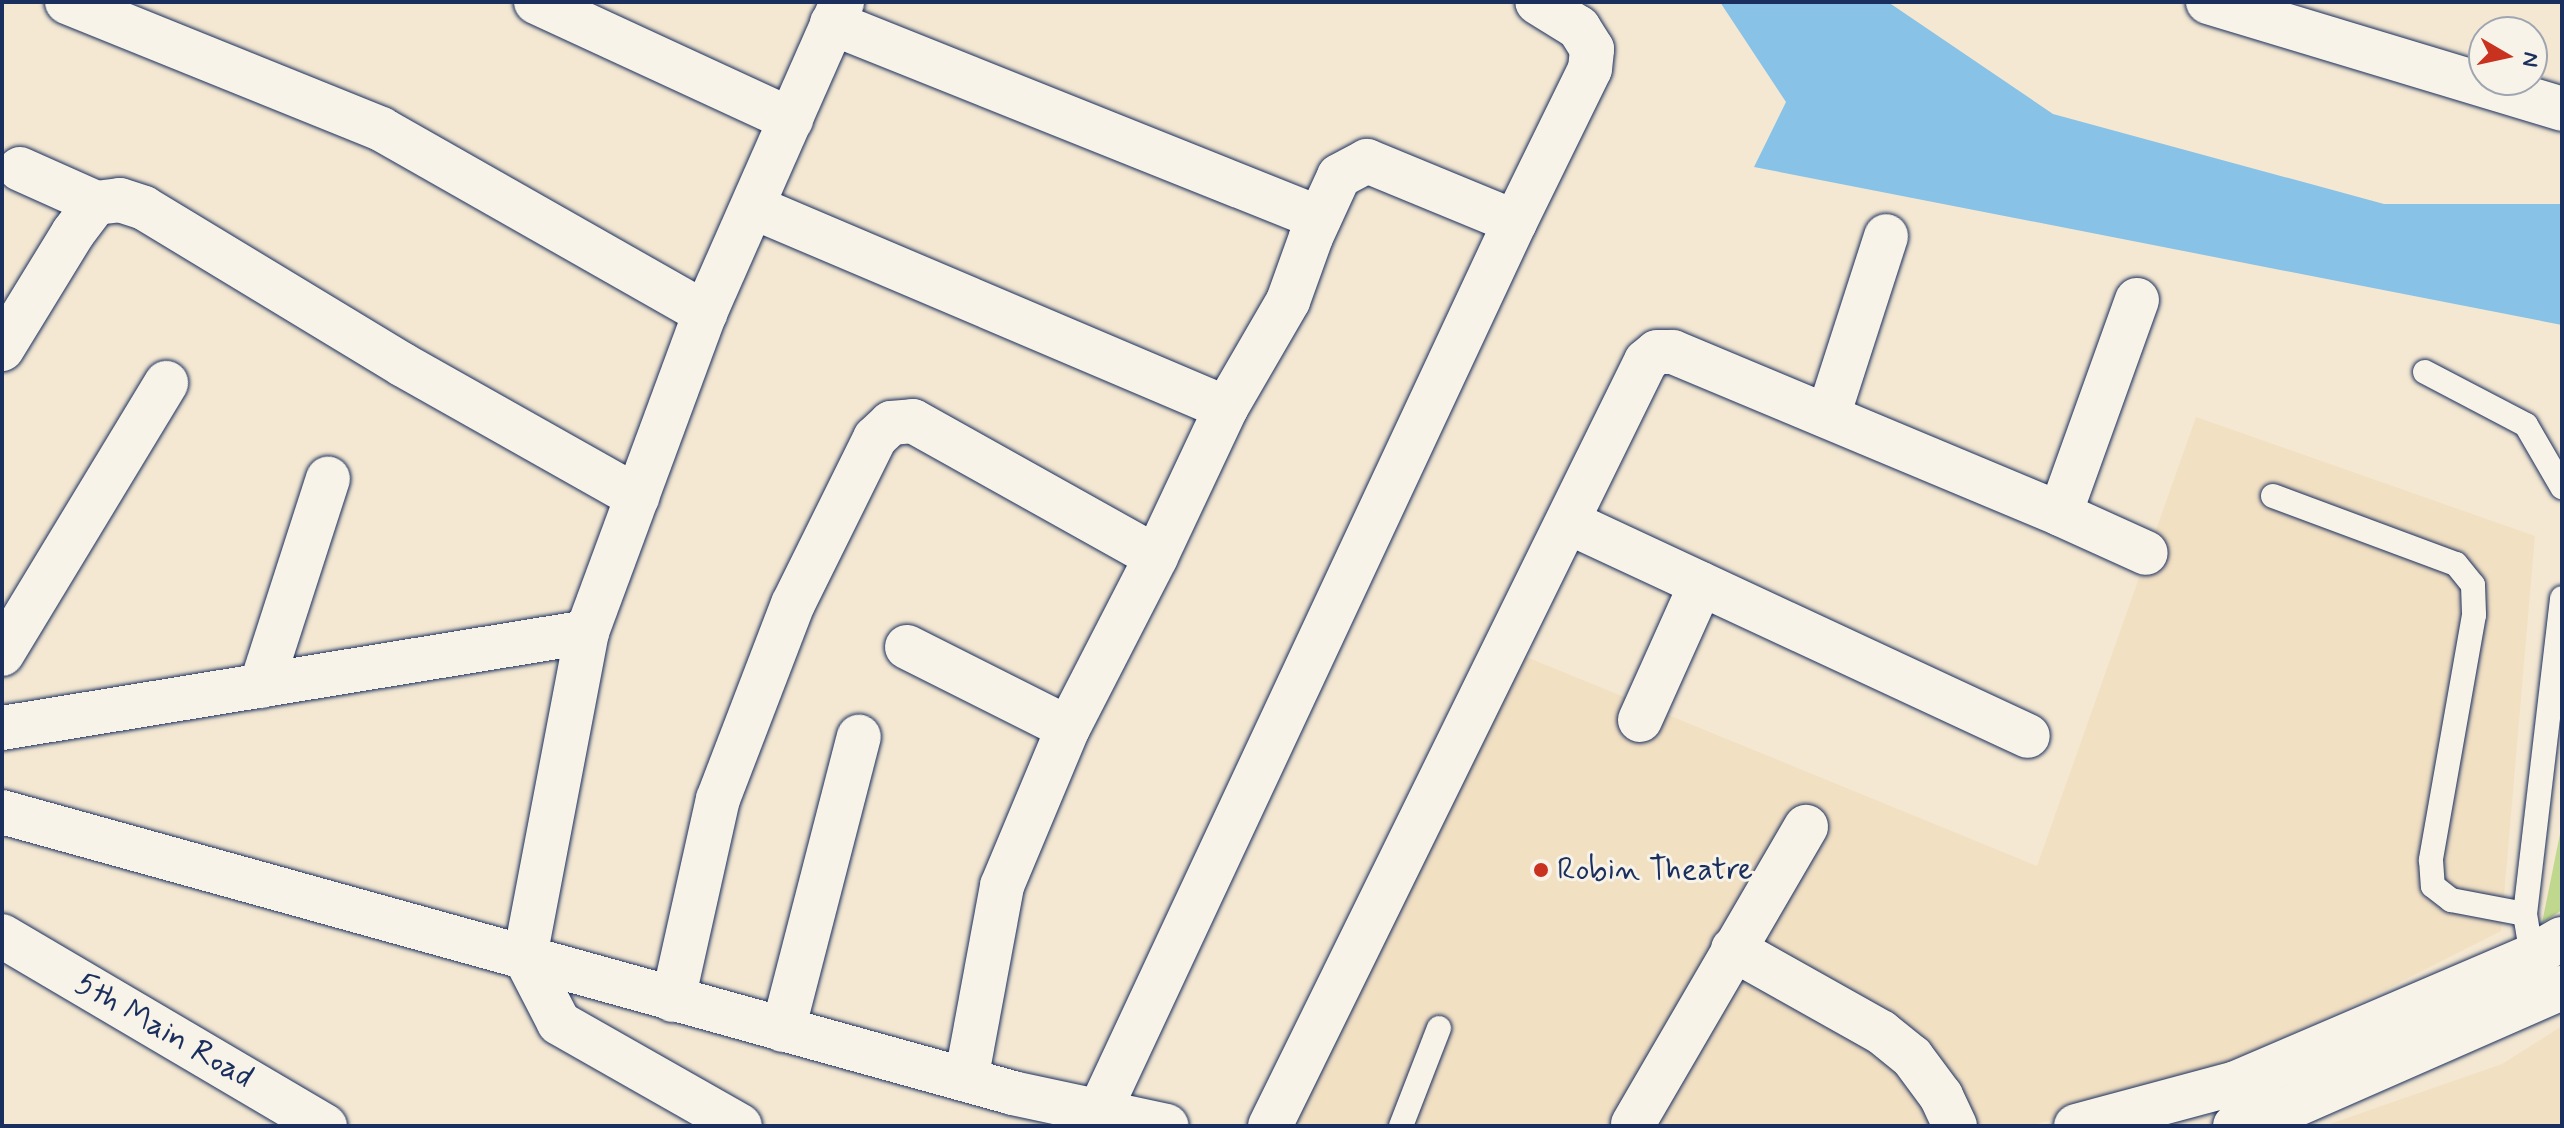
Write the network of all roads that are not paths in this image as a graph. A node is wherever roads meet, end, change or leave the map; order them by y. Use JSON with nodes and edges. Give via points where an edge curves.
{"nodes":[{"id":1,"x":67,"y":2,"type":"edge"},
{"id":2,"x":536,"y":2,"type":"edge"},
{"id":3,"x":1537,"y":2,"type":"edge"},
{"id":4,"x":2208,"y":2,"type":"edge"},
{"id":5,"x":837,"y":12,"type":"edge"},
{"id":6,"x":2562,"y":109,"type":"edge"},
{"id":7,"x":791,"y":120,"type":"junction"},
{"id":8,"x":20,"y":169,"type":"dead end"},
{"id":9,"x":96,"y":203,"type":"junction"},
{"id":10,"x":753,"y":207,"type":"junction"},
{"id":11,"x":1319,"y":218,"type":"junction"},
{"id":12,"x":1515,"y":222,"type":"junction"},
{"id":13,"x":1886,"y":236,"type":"dead end"},
{"id":14,"x":2137,"y":300,"type":"dead end"},
{"id":15,"x":705,"y":313,"type":"junction"},
{"id":16,"x":2,"y":349,"type":"edge"},
{"id":17,"x":2425,"y":372,"type":"dead end"},
{"id":18,"x":166,"y":383,"type":"dead end"},
{"id":19,"x":1226,"y":408,"type":"junction"},
{"id":20,"x":1828,"y":416,"type":"junction"},
{"id":21,"x":328,"y":479,"type":"dead end"},
{"id":22,"x":2562,"y":487,"type":"edge"},
{"id":23,"x":2273,"y":496,"type":"dead end"},
{"id":24,"x":637,"y":497,"type":"junction"},
{"id":25,"x":2060,"y":514,"type":"junction"},
{"id":26,"x":1568,"y":522,"type":"junction"},
{"id":27,"x":2146,"y":553,"type":"dead end"},
{"id":28,"x":1156,"y":557,"type":"junction"},
{"id":29,"x":1701,"y":584,"type":"junction"},
{"id":30,"x":2562,"y":598,"type":"edge"},
{"id":31,"x":587,"y":632,"type":"junction"},
{"id":32,"x":907,"y":647,"type":"dead end"},
{"id":33,"x":2,"y":654,"type":"edge"},
{"id":34,"x":261,"y":686,"type":"junction"},
{"id":35,"x":1640,"y":720,"type":"dead end"},
{"id":36,"x":2,"y":728,"type":"edge"},
{"id":37,"x":1068,"y":728,"type":"junction"},
{"id":38,"x":2028,"y":736,"type":"dead end"},
{"id":39,"x":859,"y":737,"type":"dead end"},
{"id":40,"x":2,"y":812,"type":"edge"},
{"id":41,"x":1806,"y":827,"type":"dead end"},
{"id":42,"x":2525,"y":914,"type":"junction"},
{"id":43,"x":2,"y":936,"type":"edge"},
{"id":44,"x":2547,"y":947,"type":"edge"},
{"id":45,"x":1733,"y":949,"type":"junction"},
{"id":46,"x":525,"y":957,"type":"junction"},
{"id":47,"x":2562,"y":988,"type":"edge"},
{"id":48,"x":673,"y":1000,"type":"junction"},
{"id":49,"x":1439,"y":1028,"type":"dead end"},
{"id":50,"x":783,"y":1030,"type":"junction"},
{"id":51,"x":966,"y":1080,"type":"junction"},
{"id":52,"x":1099,"y":1112,"type":"junction"},
{"id":53,"x":1633,"y":1124,"type":"edge"},
{"id":54,"x":325,"y":1126,"type":"edge"},
{"id":55,"x":740,"y":1126,"type":"edge"},
{"id":56,"x":1167,"y":1126,"type":"edge"},
{"id":57,"x":1270,"y":1126,"type":"edge"},
{"id":58,"x":1401,"y":1126,"type":"edge"},
{"id":59,"x":1955,"y":1126,"type":"edge"},
{"id":60,"x":2076,"y":1126,"type":"edge"},
{"id":61,"x":2235,"y":1126,"type":"edge"}],
"edges":[{"from":1,"to":15,"type":"street","via":[[381,129]]},
{"from":2,"to":7,"type":"street"},
{"from":3,"to":12,"type":"street","via":[[1579,28],[1592,49],[1590,69]]},
{"from":4,"to":6,"type":"street"},
{"from":5,"to":7,"type":"street"},
{"from":5,"to":11,"type":"street"},
{"from":7,"to":10,"type":"street"},
{"from":8,"to":9,"type":"street"},
{"from":9,"to":16,"type":"street"},
{"from":9,"to":24,"type":"street","via":[[120,200],[144,208],[403,365]]},
{"from":10,"to":15,"type":"street"},
{"from":10,"to":19,"type":"street"},
{"from":11,"to":12,"type":"street","via":[[1339,176],[1367,161]]},
{"from":11,"to":19,"type":"street","via":[[1288,301]]},
{"from":12,"to":52,"type":"street"},
{"from":13,"to":20,"type":"street"},
{"from":14,"to":25,"type":"street"},
{"from":15,"to":24,"type":"street"},
{"from":17,"to":22,"type":"lane","via":[[2526,425]]},
{"from":18,"to":33,"type":"street"},
{"from":19,"to":28,"type":"street"},
{"from":20,"to":25,"type":"street"},
{"from":20,"to":26,"type":"street","via":[[1673,352],[1657,352],[1646,361]]},
{"from":21,"to":34,"type":"street"},
{"from":23,"to":42,"type":"lane","via":[[2456,564],[2473,585],[2474,615],[2431,860],[2433,886],[2451,900]]},
{"from":24,"to":31,"type":"street"},
{"from":25,"to":27,"type":"street"},
{"from":26,"to":29,"type":"street"},
{"from":26,"to":57,"type":"street"},
{"from":28,"to":37,"type":"street"},
{"from":28,"to":48,"type":"street","via":[[913,421],[891,423],[875,438],[793,604],[718,799]]},
{"from":29,"to":35,"type":"street"},
{"from":29,"to":38,"type":"street"},
{"from":30,"to":42,"type":"lane"},
{"from":31,"to":34,"type":"street"},
{"from":31,"to":46,"type":"street"},
{"from":32,"to":37,"type":"street"},
{"from":34,"to":36,"type":"street"},
{"from":37,"to":51,"type":"street","via":[[1002,886]]},
{"from":39,"to":50,"type":"street"},
{"from":40,"to":46,"type":"street"},
{"from":41,"to":45,"type":"street"},
{"from":42,"to":44,"type":"lane"},
{"from":43,"to":54,"type":"street","name":"5th Main Road"},
{"from":44,"to":60,"type":"street","via":[[2236,1083]]},
{"from":45,"to":53,"type":"street"},
{"from":45,"to":59,"type":"street","via":[[1881,1032],[1912,1057]]},
{"from":46,"to":48,"type":"street"},
{"from":46,"to":55,"type":"street","via":[[559,1023]]},
{"from":47,"to":61,"type":"street","via":[[2288,1108]]},
{"from":48,"to":50,"type":"street"},
{"from":49,"to":58,"type":"lane"},
{"from":50,"to":51,"type":"street"},
{"from":51,"to":52,"type":"street"},
{"from":52,"to":56,"type":"street"}]}
